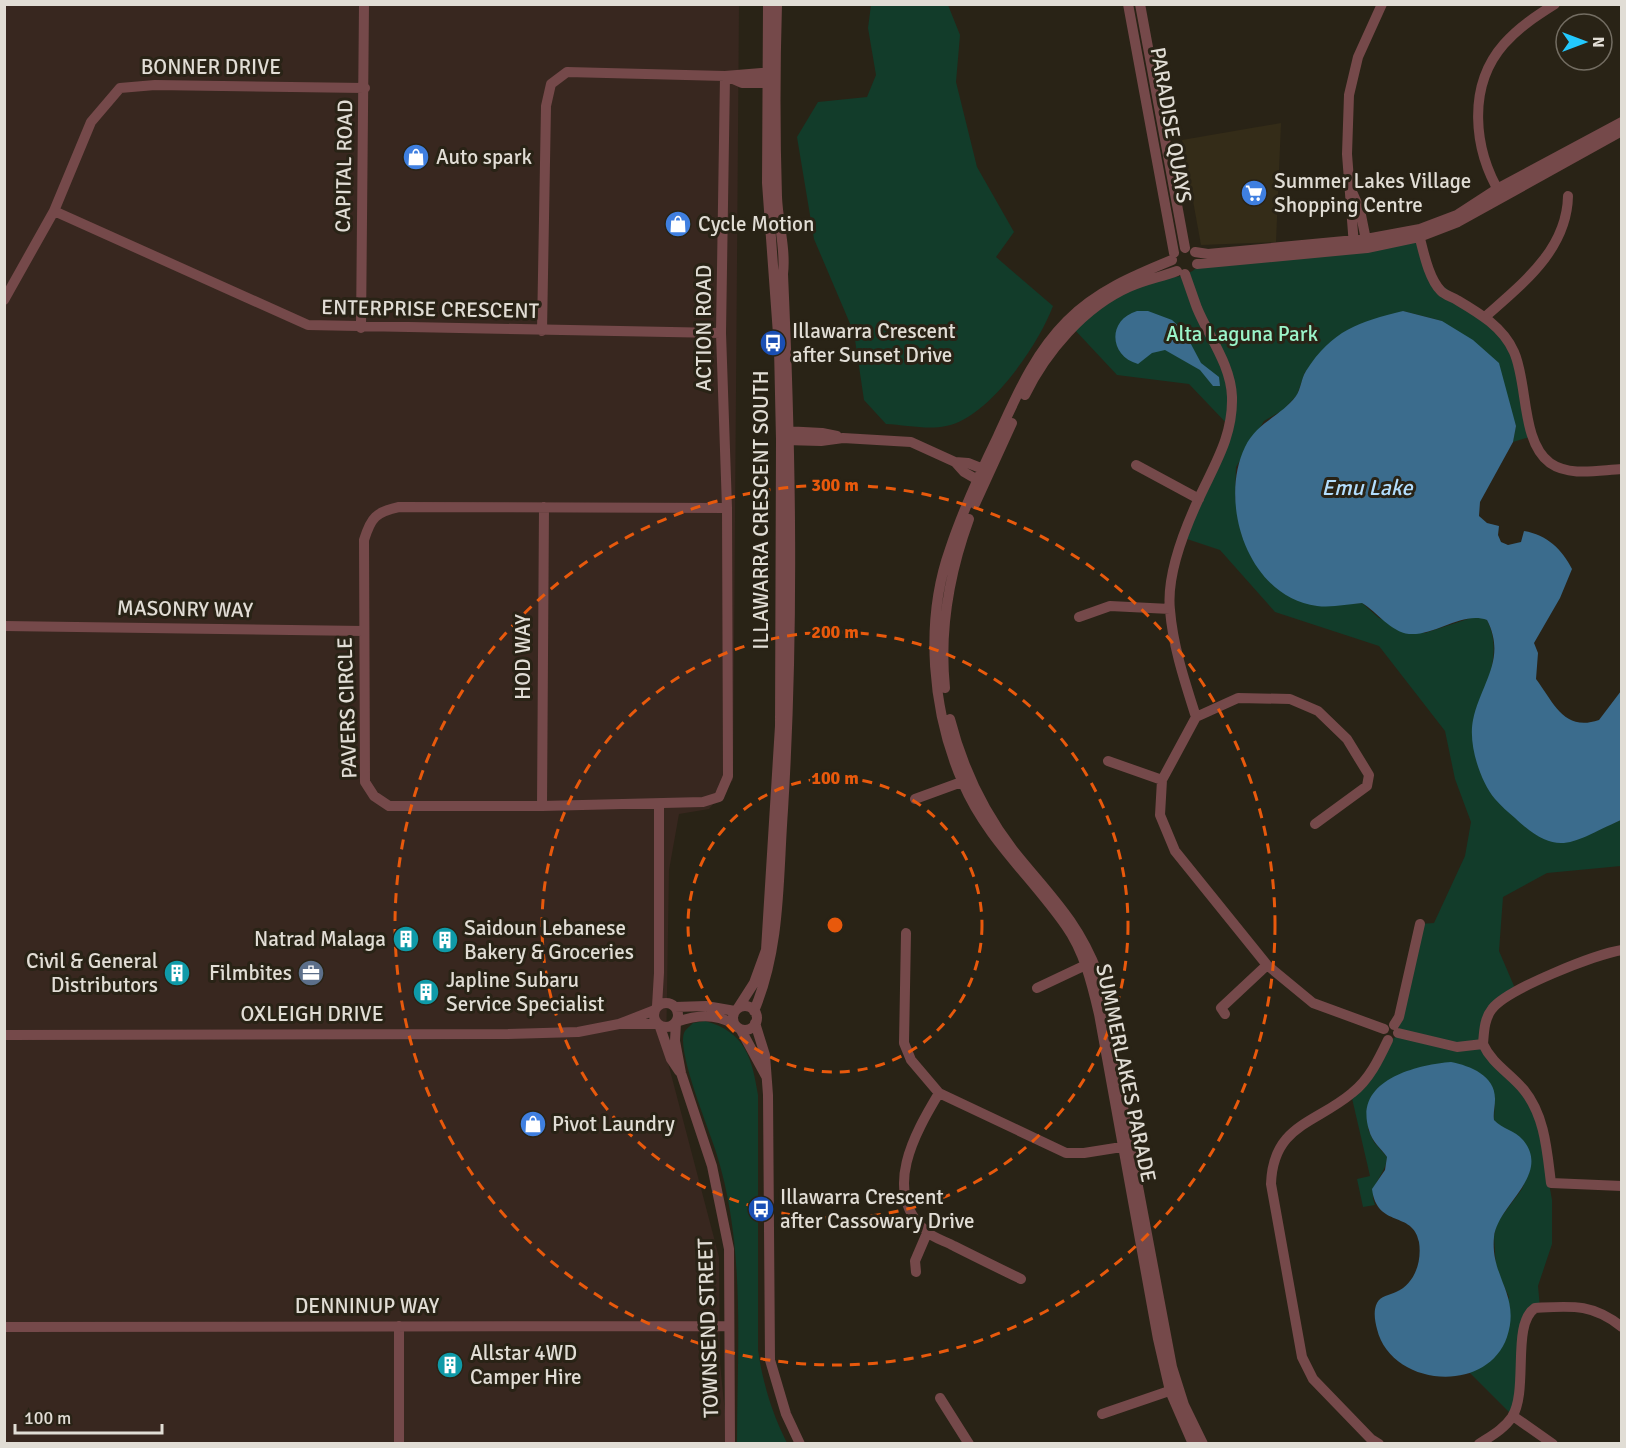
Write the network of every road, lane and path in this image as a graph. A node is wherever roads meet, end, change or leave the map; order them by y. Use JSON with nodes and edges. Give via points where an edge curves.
{"nodes":[{"id":1,"x":364,"y":4,"type":"edge"},
{"id":2,"x":768,"y":4,"type":"edge"},
{"id":3,"x":777,"y":4,"type":"edge"},
{"id":4,"x":1128,"y":4,"type":"edge"},
{"id":5,"x":1140,"y":4,"type":"edge"},
{"id":6,"x":1382,"y":4,"type":"edge"},
{"id":7,"x":1554,"y":4,"type":"edge"},
{"id":8,"x":725,"y":76,"type":"junction"},
{"id":9,"x":771,"y":77,"type":"junction"},
{"id":10,"x":365,"y":88,"type":"junction"},
{"id":11,"x":1622,"y":122,"type":"edge"},
{"id":12,"x":1622,"y":131,"type":"edge"},
{"id":13,"x":1170,"y":154,"type":"junction"},
{"id":14,"x":1157,"y":156,"type":"junction"},
{"id":15,"x":1352,"y":191,"type":"junction"},
{"id":16,"x":1500,"y":193,"type":"junction"},
{"id":17,"x":1568,"y":196,"type":"dead end"},
{"id":18,"x":54,"y":211,"type":"junction"},
{"id":19,"x":1418,"y":233,"type":"junction"},
{"id":20,"x":1366,"y":244,"type":"junction"},
{"id":21,"x":1354,"y":245,"type":"junction"},
{"id":22,"x":1181,"y":253,"type":"junction"},
{"id":23,"x":1243,"y":255,"type":"junction"},
{"id":24,"x":1188,"y":270,"type":"junction"},
{"id":25,"x":4,"y":300,"type":"edge"},
{"id":26,"x":1485,"y":317,"type":"junction"},
{"id":27,"x":361,"y":328,"type":"junction"},
{"id":28,"x":542,"y":331,"type":"junction"},
{"id":29,"x":721,"y":333,"type":"junction"},
{"id":30,"x":786,"y":435,"type":"junction"},
{"id":31,"x":955,"y":462,"type":"junction"},
{"id":32,"x":1136,"y":465,"type":"dead end"},
{"id":33,"x":1622,"y":469,"type":"edge"},
{"id":34,"x":986,"y":470,"type":"junction"},
{"id":35,"x":981,"y":482,"type":"junction"},
{"id":36,"x":1199,"y":499,"type":"junction"},
{"id":37,"x":544,"y":507,"type":"junction"},
{"id":38,"x":727,"y":508,"type":"junction"},
{"id":39,"x":1170,"y":609,"type":"junction"},
{"id":40,"x":1079,"y":617,"type":"dead end"},
{"id":41,"x":4,"y":626,"type":"edge"},
{"id":42,"x":364,"y":631,"type":"junction"},
{"id":43,"x":1196,"y":717,"type":"junction"},
{"id":44,"x":1108,"y":761,"type":"dead end"},
{"id":45,"x":1162,"y":780,"type":"junction"},
{"id":46,"x":966,"y":781,"type":"junction"},
{"id":47,"x":915,"y":799,"type":"dead end"},
{"id":48,"x":659,"y":804,"type":"junction"},
{"id":49,"x":542,"y":806,"type":"junction"},
{"id":50,"x":1315,"y":824,"type":"dead end"},
{"id":51,"x":1420,"y":924,"type":"dead end"},
{"id":52,"x":906,"y":933,"type":"dead end"},
{"id":53,"x":1622,"y":950,"type":"edge"},
{"id":54,"x":1089,"y":964,"type":"junction"},
{"id":55,"x":1267,"y":965,"type":"junction"},
{"id":56,"x":659,"y":974,"type":"junction"},
{"id":57,"x":1037,"y":988,"type":"dead end"},
{"id":58,"x":674,"y":1006,"type":"junction"},
{"id":59,"x":656,"y":1008,"type":"junction"},
{"id":60,"x":736,"y":1009,"type":"junction"},
{"id":61,"x":754,"y":1011,"type":"junction"},
{"id":62,"x":1225,"y":1014,"type":"dead end"},
{"id":63,"x":676,"y":1022,"type":"junction"},
{"id":64,"x":755,"y":1023,"type":"junction"},
{"id":65,"x":619,"y":1024,"type":"junction"},
{"id":66,"x":658,"y":1025,"type":"junction"},
{"id":67,"x":737,"y":1027,"type":"junction"},
{"id":68,"x":1392,"y":1029,"type":"junction"},
{"id":69,"x":4,"y":1035,"type":"edge"},
{"id":70,"x":1483,"y":1044,"type":"junction"},
{"id":71,"x":681,"y":1073,"type":"junction"},
{"id":72,"x":766,"y":1076,"type":"junction"},
{"id":73,"x":939,"y":1093,"type":"junction"},
{"id":74,"x":1127,"y":1146,"type":"junction"},
{"id":75,"x":1622,"y":1186,"type":"edge"},
{"id":76,"x":927,"y":1233,"type":"junction"},
{"id":77,"x":916,"y":1272,"type":"dead end"},
{"id":78,"x":1021,"y":1279,"type":"dead end"},
{"id":79,"x":399,"y":1326,"type":"junction"},
{"id":80,"x":729,"y":1326,"type":"junction"},
{"id":81,"x":4,"y":1327,"type":"edge"},
{"id":82,"x":1622,"y":1327,"type":"edge"},
{"id":83,"x":1174,"y":1390,"type":"junction"},
{"id":84,"x":940,"y":1398,"type":"dead end"},
{"id":85,"x":1102,"y":1414,"type":"dead end"},
{"id":86,"x":1513,"y":1416,"type":"junction"},
{"id":87,"x":399,"y":1443,"type":"edge"},
{"id":88,"x":730,"y":1443,"type":"edge"},
{"id":89,"x":800,"y":1443,"type":"edge"},
{"id":90,"x":969,"y":1443,"type":"edge"},
{"id":91,"x":1193,"y":1443,"type":"edge"},
{"id":92,"x":1203,"y":1443,"type":"edge"},
{"id":93,"x":1378,"y":1443,"type":"edge"},
{"id":94,"x":1479,"y":1443,"type":"edge"},
{"id":95,"x":1553,"y":1443,"type":"edge"}],
"edges":[{"from":1,"to":10,"type":"street","name":"CAPITAL ROAD"},
{"from":2,"to":9,"type":"street","name":"ILLAWARRA CRESCENT SOUTH"},
{"from":3,"to":9,"type":"street","name":"ILLAWARRA CRESCENT SOUTH"},
{"from":4,"to":14,"type":"street","name":"PARADISE QUAYS"},
{"from":5,"to":13,"type":"street","name":"PARADISE QUAYS"},
{"from":6,"to":15,"type":"street","via":[[1358,57],[1349,95],[1347,154]]},
{"from":7,"to":16,"type":"street","via":[[1526,22],[1503,45],[1487,71],[1480,93],[1479,139]]},
{"from":8,"to":9,"type":"street"},
{"from":8,"to":28,"type":"street","via":[[567,72],[551,84],[546,106]]},
{"from":8,"to":29,"type":"street","name":"ACTION ROAD"},
{"from":9,"to":30,"type":"street","name":"ILLAWARRA CRESCENT SOUTH","via":[[778,218],[784,255]]},
{"from":10,"to":18,"type":"street","name":"BONNER DRIVE","via":[[120,88],[91,122]]},
{"from":10,"to":27,"type":"street","name":"CAPITAL ROAD"},
{"from":11,"to":16,"type":"street","name":"SUMMERLAKES PARADE"},
{"from":12,"to":16,"type":"street","name":"SUMMERLAKES PARADE"},
{"from":13,"to":14,"type":"street"},
{"from":13,"to":22,"type":"street","name":"PARADISE QUAYS"},
{"from":14,"to":22,"type":"street","name":"PARADISE QUAYS"},
{"from":15,"to":20,"type":"street"},
{"from":15,"to":21,"type":"street"},
{"from":16,"to":19,"type":"street","name":"SUMMERLAKES PARADE","via":[[1458,222]]},
{"from":17,"to":26,"type":"street","via":[[1567,217],[1558,238],[1532,275]]},
{"from":18,"to":25,"type":"street","name":"BONNER DRIVE"},
{"from":18,"to":27,"type":"street","name":"ENTERPRISE CRESCENT","via":[[308,325]]},
{"from":19,"to":20,"type":"street","name":"SUMMERLAKES PARADE"},
{"from":19,"to":26,"type":"street","via":[[1442,291]]},
{"from":20,"to":21,"type":"street","name":"SUMMERLAKES PARADE"},
{"from":21,"to":23,"type":"street","name":"SUMMERLAKES PARADE"},
{"from":22,"to":23,"type":"street","name":"SUMMERLAKES PARADE"},
{"from":22,"to":24,"type":"street"},
{"from":22,"to":24,"type":"street"},
{"from":22,"to":34,"type":"street","name":"SUMMERLAKES PARADE","via":[[1097,295],[1066,322],[1027,373]]},
{"from":23,"to":24,"type":"street","name":"SUMMERLAKES PARADE"},
{"from":24,"to":34,"type":"street","name":"SUMMERLAKES PARADE","via":[[1126,288],[1067,334],[1030,385]]},
{"from":24,"to":36,"type":"street","via":[[1194,297],[1224,361],[1232,394],[1231,428]]},
{"from":26,"to":33,"type":"street","via":[[1513,350],[1521,370],[1536,447],[1550,463],[1571,472]]},
{"from":27,"to":28,"type":"street","name":"ENTERPRISE CRESCENT"},
{"from":28,"to":29,"type":"street","name":"ENTERPRISE CRESCENT"},
{"from":29,"to":38,"type":"street","name":"ACTION ROAD"},
{"from":30,"to":31,"type":"street","via":[[821,441],[843,438],[910,442]]},
{"from":30,"to":60,"type":"street","name":"ILLAWARRA CRESCENT SOUTH","via":[[780,726],[767,937],[760,969]]},
{"from":30,"to":61,"type":"street","name":"ILLAWARRA CRESCENT SOUTH","via":[[788,725],[775,936],[767,978]]},
{"from":31,"to":34,"type":"street"},
{"from":31,"to":35,"type":"street"},
{"from":32,"to":36,"type":"street"},
{"from":34,"to":35,"type":"street","name":"SUMMERLAKES PARADE"},
{"from":35,"to":46,"type":"street","name":"SUMMERLAKES PARADE","via":[[951,579],[943,640],[948,711]]},
{"from":36,"to":39,"type":"street","via":[[1179,553]]},
{"from":37,"to":38,"type":"street","name":"PAVERS CIRCLE"},
{"from":37,"to":42,"type":"street","name":"PAVERS CIRCLE","via":[[399,507],[380,511],[364,540]]},
{"from":37,"to":49,"type":"street","name":"HOD WAY"},
{"from":38,"to":48,"type":"street","name":"PAVERS CIRCLE","via":[[728,776],[719,797],[703,802]]},
{"from":39,"to":40,"type":"street","via":[[1110,606]]},
{"from":39,"to":43,"type":"street","via":[[1181,671]]},
{"from":41,"to":42,"type":"street","name":"MASONRY WAY"},
{"from":42,"to":49,"type":"street","name":"PAVERS CIRCLE","via":[[365,782],[374,796],[388,806]]},
{"from":43,"to":45,"type":"street"},
{"from":43,"to":50,"type":"street","via":[[1238,698],[1290,699],[1318,711],[1347,739],[1369,776],[1367,786]]},
{"from":44,"to":45,"type":"street"},
{"from":45,"to":55,"type":"street","via":[[1160,815],[1175,851]]},
{"from":46,"to":47,"type":"street"},
{"from":46,"to":54,"type":"street","name":"SUMMERLAKES PARADE","via":[[1012,848],[1072,921]]},
{"from":48,"to":49,"type":"street","name":"PAVERS CIRCLE"},
{"from":48,"to":56,"type":"street"},
{"from":51,"to":68,"type":"street","via":[[1399,1017]]},
{"from":52,"to":73,"type":"street","via":[[904,1043],[911,1060]]},
{"from":53,"to":70,"type":"street","via":[[1577,962],[1500,1001],[1486,1019]]},
{"from":54,"to":57,"type":"street"},
{"from":54,"to":74,"type":"street","name":"SUMMERLAKES PARADE","via":[[1102,988]]},
{"from":55,"to":62,"type":"street","via":[[1221,1008]]},
{"from":55,"to":68,"type":"street","via":[[1313,1003]]},
{"from":56,"to":58,"type":"street"},
{"from":56,"to":59,"type":"street"},
{"from":58,"to":59,"type":"street","via":[[665,1003]]},
{"from":58,"to":60,"type":"street"},
{"from":58,"to":63,"type":"street"},
{"from":59,"to":65,"type":"street","name":"OXLEIGH DRIVE"},
{"from":59,"to":66,"type":"street","via":[[653,1017]]},
{"from":60,"to":61,"type":"street","via":[[745,1006]]},
{"from":60,"to":67,"type":"street"},
{"from":61,"to":64,"type":"street"},
{"from":63,"to":66,"type":"street","via":[[671,1027]]},
{"from":63,"to":67,"type":"street","via":[[719,1017]]},
{"from":63,"to":71,"type":"street","name":"TOWNSEND STREET"},
{"from":64,"to":67,"type":"street","via":[[751,1029]]},
{"from":64,"to":72,"type":"street","via":[[765,1055]]},
{"from":65,"to":66,"type":"street","name":"OXLEIGH DRIVE"},
{"from":65,"to":69,"type":"street","name":"OXLEIGH DRIVE","via":[[579,1032],[519,1034]]},
{"from":66,"to":71,"type":"street","name":"TOWNSEND STREET"},
{"from":67,"to":72,"type":"street"},
{"from":68,"to":70,"type":"street","via":[[1457,1047]]},
{"from":68,"to":93,"type":"street","via":[[1384,1037],[1388,1040],[1366,1079],[1351,1094],[1297,1127],[1281,1146],[1272,1164],[1271,1184],[1302,1357],[1313,1379]]},
{"from":70,"to":75,"type":"street","via":[[1494,1063],[1525,1091],[1536,1109],[1551,1184]]},
{"from":71,"to":80,"type":"street","name":"TOWNSEND STREET","via":[[712,1166],[729,1249]]},
{"from":72,"to":89,"type":"street","via":[[770,1360],[786,1414]]},
{"from":73,"to":74,"type":"street","via":[[1066,1154]]},
{"from":73,"to":76,"type":"street","via":[[918,1129],[906,1161],[905,1192],[910,1216]]},
{"from":74,"to":83,"type":"street","name":"SUMMERLAKES PARADE"},
{"from":76,"to":77,"type":"street","via":[[915,1261]]},
{"from":76,"to":78,"type":"street"},
{"from":79,"to":80,"type":"street","name":"DENNINUP WAY"},
{"from":79,"to":81,"type":"street","name":"DENNINUP WAY"},
{"from":79,"to":87,"type":"street"},
{"from":80,"to":88,"type":"street","name":"TOWNSEND STREET"},
{"from":82,"to":86,"type":"street","via":[[1607,1315],[1582,1307],[1531,1311],[1523,1333],[1521,1389]]},
{"from":83,"to":85,"type":"street"},
{"from":83,"to":91,"type":"street","name":"SUMMERLAKES PARADE"},
{"from":83,"to":92,"type":"street","name":"SUMMERLAKES PARADE"},
{"from":84,"to":90,"type":"street"},
{"from":86,"to":94,"type":"street"},
{"from":86,"to":95,"type":"street"}]}
